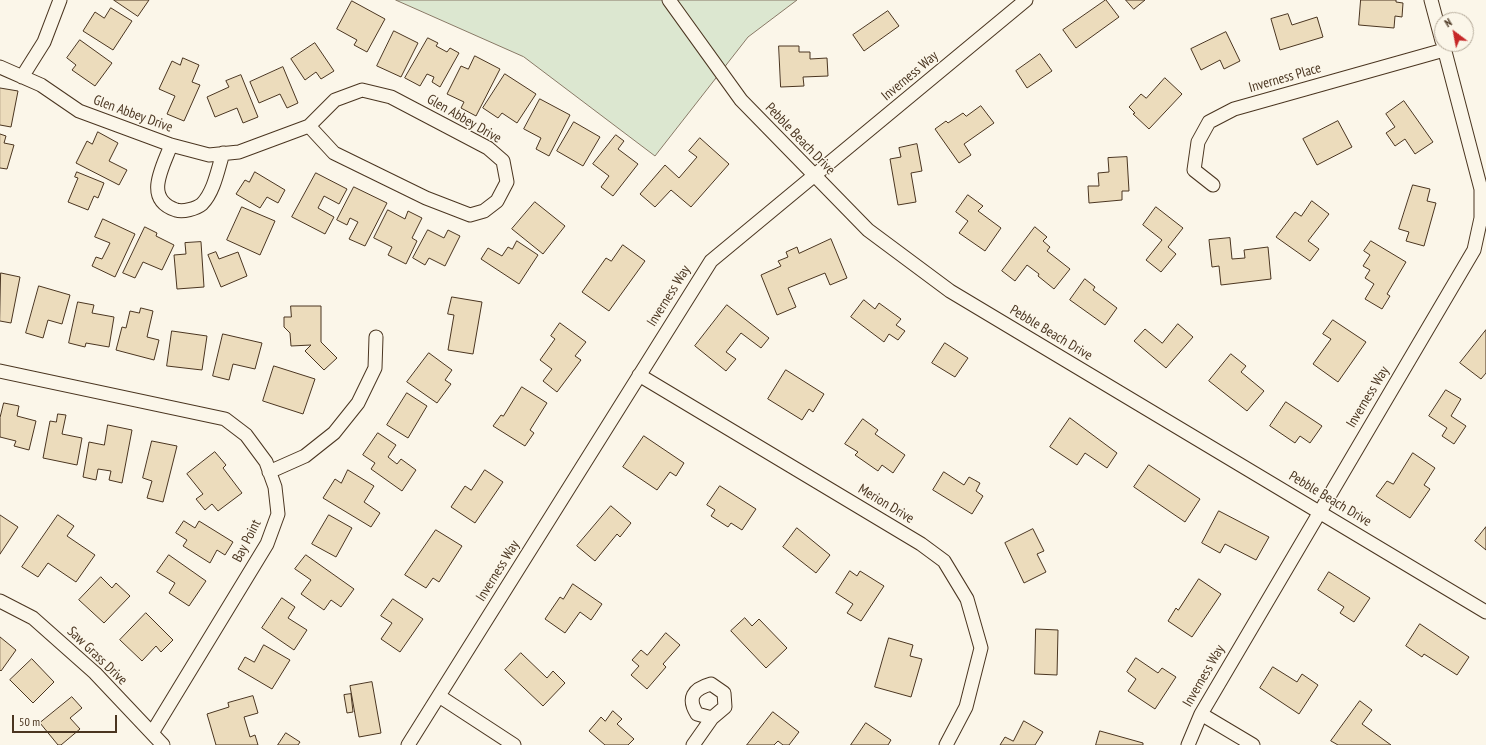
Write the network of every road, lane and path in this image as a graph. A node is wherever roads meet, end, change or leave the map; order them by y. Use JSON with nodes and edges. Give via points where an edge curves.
{"nodes":[{"id":1,"x":60,"y":0,"type":"edge"},
{"id":2,"x":669,"y":0,"type":"edge"},
{"id":3,"x":1026,"y":0,"type":"edge"},
{"id":4,"x":1431,"y":0,"type":"edge"},
{"id":5,"x":1434,"y":12,"type":"edge"},
{"id":6,"x":1434,"y":48,"type":"edge"},
{"id":7,"x":1445,"y":52,"type":"edge"},
{"id":8,"x":0,"y":67,"type":"edge"},
{"id":9,"x":22,"y":77,"type":"junction"},
{"id":10,"x":309,"y":126,"type":"junction"},
{"id":11,"x":172,"y":145,"type":"junction"},
{"id":12,"x":223,"y":153,"type":"junction"},
{"id":13,"x":814,"y":177,"type":"junction"},
{"id":14,"x":1213,"y":185,"type":"dead end"},
{"id":15,"x":376,"y":338,"type":"dead end"},
{"id":16,"x":0,"y":371,"type":"edge"},
{"id":17,"x":639,"y":375,"type":"junction"},
{"id":18,"x":269,"y":472,"type":"junction"},
{"id":19,"x":1319,"y":512,"type":"junction"},
{"id":20,"x":0,"y":601,"type":"edge"},
{"id":21,"x":1486,"y":612,"type":"edge"},
{"id":22,"x":439,"y":696,"type":"junction"},
{"id":23,"x":1200,"y":714,"type":"junction"},
{"id":24,"x":712,"y":718,"type":"dead end"},
{"id":25,"x":152,"y":733,"type":"junction"},
{"id":26,"x":163,"y":745,"type":"edge"},
{"id":27,"x":408,"y":745,"type":"edge"},
{"id":28,"x":514,"y":745,"type":"edge"},
{"id":29,"x":693,"y":745,"type":"edge"},
{"id":30,"x":946,"y":745,"type":"edge"},
{"id":31,"x":1188,"y":745,"type":"edge"},
{"id":32,"x":1253,"y":745,"type":"edge"}],
"edges":[{"from":1,"to":9,"type":"street","via":[[44,42]]},
{"from":2,"to":13,"type":"street","name":"Pebble Beach Drive","via":[[741,100]]},
{"from":3,"to":13,"type":"street","name":"Inverness Way"},
{"from":4,"to":5,"type":"street","name":"Inverness Way"},
{"from":6,"to":14,"type":"street","name":"Inverness Place","via":[[1234,109],[1209,122],[1198,142],[1194,170]]},
{"from":7,"to":19,"type":"street","name":"Inverness Way","via":[[1481,189],[1481,218],[1474,250]]},
{"from":8,"to":9,"type":"street","name":"Glen Abbey Drive"},
{"from":9,"to":11,"type":"street","name":"Glen Abbey Drive","via":[[41,85],[79,111]]},
{"from":10,"to":10,"type":"street","name":"Glen Abbey Drive","via":[[334,153],[426,198],[470,215],[484,211],[497,201],[507,182],[503,161],[488,148],[391,97],[362,90],[335,100]]},
{"from":10,"to":12,"type":"street","name":"Glen Abbey Drive","via":[[239,152]]},
{"from":11,"to":12,"type":"street","name":"Glen Abbey Drive","via":[[209,155]]},
{"from":11,"to":12,"type":"street","via":[[158,180],[159,198],[177,210],[190,210],[202,204],[210,192]]},
{"from":13,"to":17,"type":"street","name":"Inverness Way","via":[[710,261]]},
{"from":13,"to":19,"type":"street","name":"Pebble Beach Drive","via":[[868,230],[950,291]]},
{"from":15,"to":18,"type":"street","via":[[375,368],[358,403],[334,433],[305,456]]},
{"from":16,"to":18,"type":"street","name":"Bay Point","via":[[225,419],[246,435],[266,462]]},
{"from":17,"to":22,"type":"street","name":"Inverness Way"},
{"from":17,"to":30,"type":"street","name":"Merion Drive","via":[[921,544],[944,561],[967,599],[981,648],[966,707]]},
{"from":18,"to":25,"type":"street","name":"Bay Point","via":[[275,487],[278,514],[267,544]]},
{"from":19,"to":21,"type":"street","name":"Pebble Beach Drive"},
{"from":19,"to":23,"type":"street","name":"Inverness Way"},
{"from":20,"to":25,"type":"street","name":"Saw Grass Drive","via":[[33,618],[95,673]]},
{"from":22,"to":27,"type":"street"},
{"from":22,"to":28,"type":"street"},
{"from":23,"to":31,"type":"street","name":"Inverness Way"},
{"from":23,"to":32,"type":"street"},
{"from":24,"to":29,"type":"street"},
{"from":25,"to":26,"type":"street","name":"Saw Grass Drive"}]}
